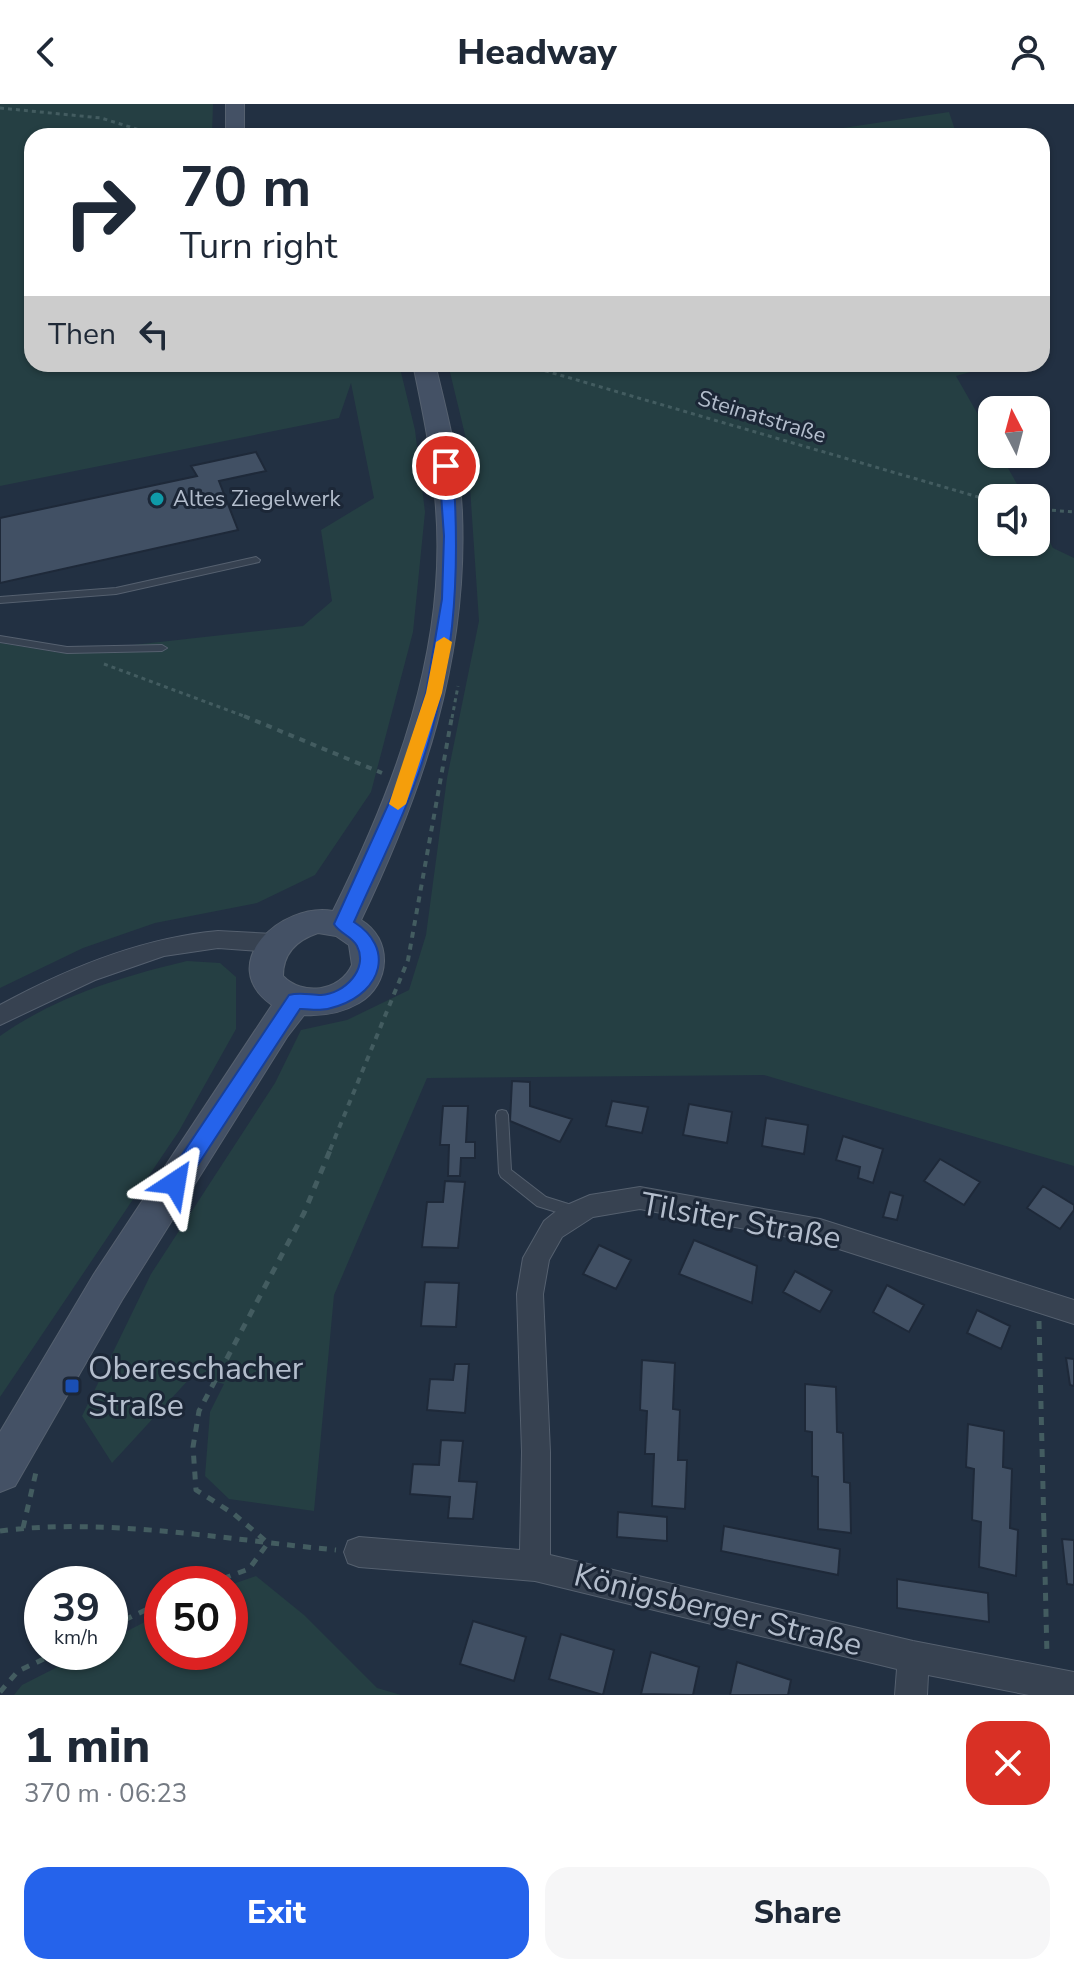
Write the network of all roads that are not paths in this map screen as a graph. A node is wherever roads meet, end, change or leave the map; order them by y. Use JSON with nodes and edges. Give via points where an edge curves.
{"nodes":[{"id":1,"x":235,"y":104,"type":"edge"},
{"id":2,"x":235,"y":128,"type":"edge"},
{"id":3,"x":426,"y":372,"type":"edge"},
{"id":4,"x":256,"y":560,"type":"dead end"},
{"id":5,"x":0,"y":600,"type":"edge"},
{"id":6,"x":0,"y":639,"type":"edge"},
{"id":7,"x":162,"y":648,"type":"dead end"},
{"id":8,"x":343,"y":924,"type":"junction"},
{"id":9,"x":274,"y":943,"type":"junction"},
{"id":10,"x":295,"y":1001,"type":"junction"},
{"id":11,"x":0,"y":1016,"type":"edge"},
{"id":12,"x":502,"y":1115,"type":"dead end"},
{"id":13,"x":577,"y":1212,"type":"junction"},
{"id":14,"x":1074,"y":1312,"type":"edge"},
{"id":15,"x":0,"y":1471,"type":"edge"},
{"id":16,"x":359,"y":1552,"type":"road end"},
{"id":17,"x":535,"y":1566,"type":"junction"},
{"id":18,"x":913,"y":1657,"type":"junction"},
{"id":19,"x":1061,"y":1685,"type":"edge"},
{"id":20,"x":911,"y":1695,"type":"edge"}],
"edges":[{"from":1,"to":2,"type":"main road"},
{"from":3,"to":8,"type":"main road","via":[[449,486],[449,599],[434,693],[407,783]]},
{"from":4,"to":5,"type":"lane","via":[[116,591]]},
{"from":6,"to":7,"type":"lane","via":[[67,650]]},
{"from":8,"to":9,"type":"main road","via":[[305,923]]},
{"from":8,"to":10,"type":"main road","via":[[368,946],[366,976],[336,999]]},
{"from":9,"to":10,"type":"main road","via":[[267,954],[267,976]]},
{"from":9,"to":11,"type":"street","via":[[217,937],[171,943],[111,962]]},
{"from":10,"to":15,"type":"main road","via":[[108,1287]]},
{"from":12,"to":13,"type":"lane","via":[[505,1173],[542,1202]]},
{"from":13,"to":14,"type":"street","name":"Tilsiter Straße","via":[[640,1198],[820,1231]]},
{"from":13,"to":17,"type":"street","name":"Tilsiter Straße","via":[[553,1229],[536,1258],[530,1294]]},
{"from":16,"to":17,"type":"street","name":"Königsberger Straße"},
{"from":17,"to":18,"type":"street","name":"Königsberger Straße"},
{"from":18,"to":19,"type":"street","name":"Königsberger Straße"},
{"from":18,"to":20,"type":"street"}]}
